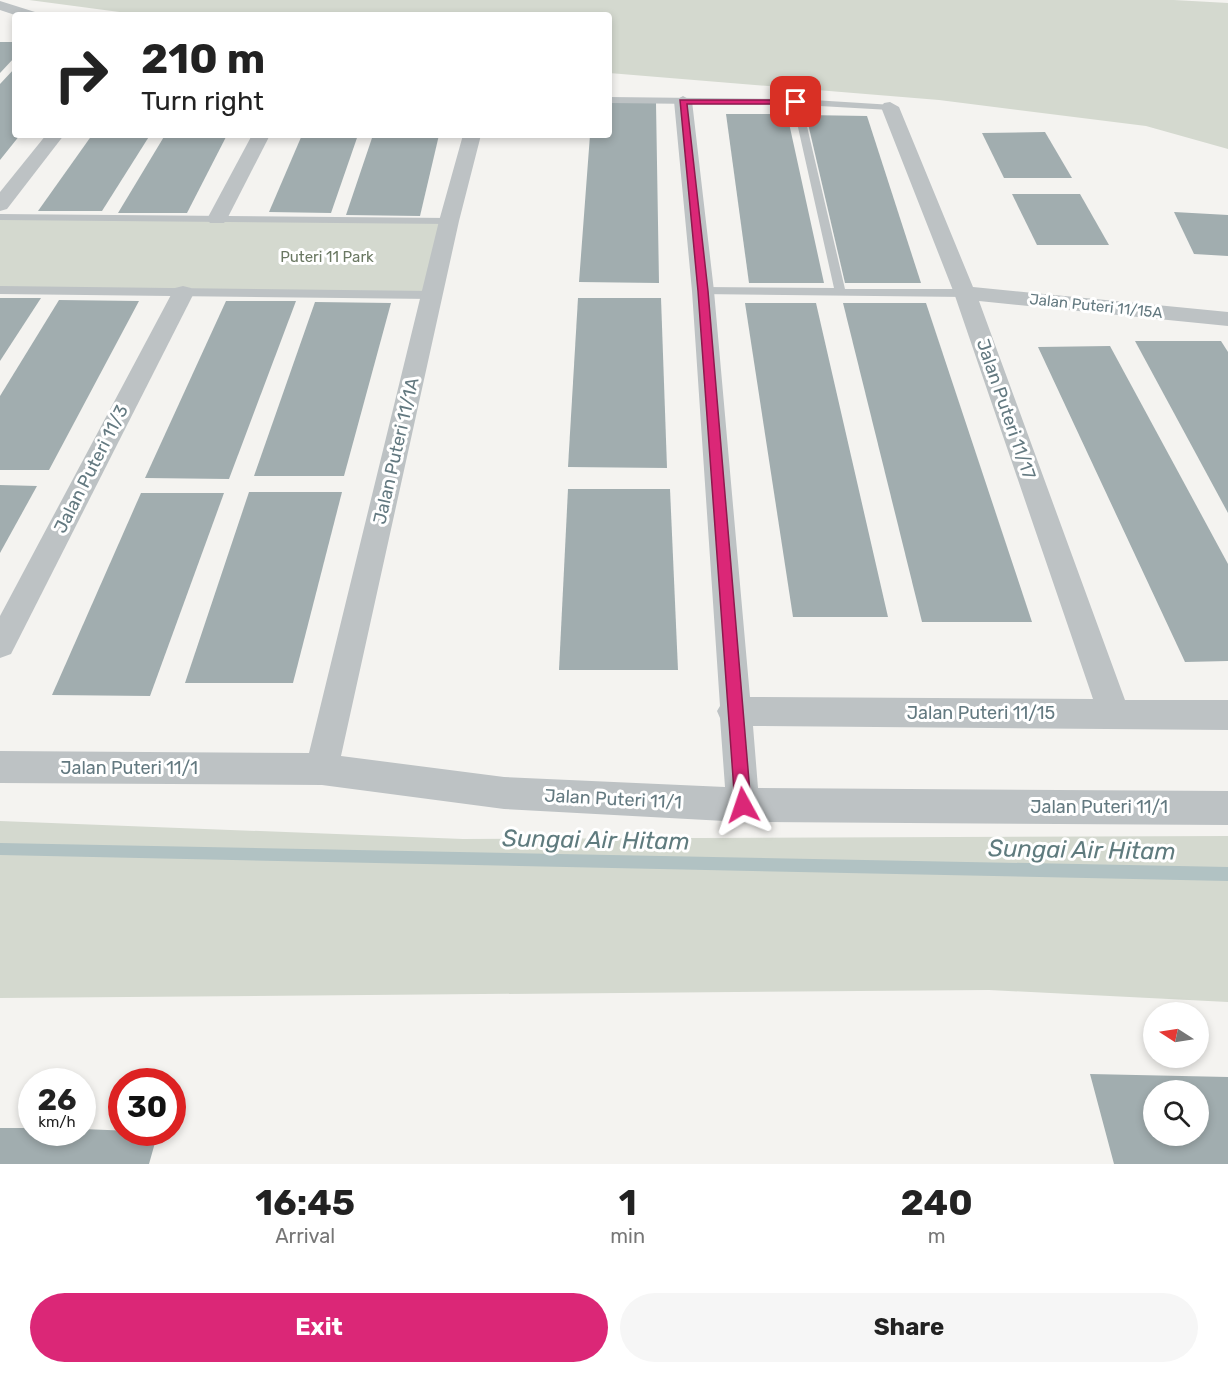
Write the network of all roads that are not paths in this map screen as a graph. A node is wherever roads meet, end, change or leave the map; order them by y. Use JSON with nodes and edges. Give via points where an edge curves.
{"nodes":[{"id":1,"x":0,"y":5,"type":"edge"},
{"id":2,"x":21,"y":12,"type":"edge"},
{"id":3,"x":612,"y":100,"type":"edge"},
{"id":4,"x":683,"y":101,"type":"junction"},
{"id":5,"x":796,"y":102,"type":"junction"},
{"id":6,"x":890,"y":107,"type":"joint"},
{"id":7,"x":54,"y":138,"type":"edge"},
{"id":8,"x":259,"y":138,"type":"edge"},
{"id":9,"x":471,"y":138,"type":"edge"},
{"id":10,"x":0,"y":205,"type":"edge"},
{"id":11,"x":0,"y":217,"type":"edge"},
{"id":12,"x":217,"y":219,"type":"junction"},
{"id":13,"x":449,"y":221,"type":"junction"},
{"id":14,"x":0,"y":290,"type":"edge"},
{"id":15,"x":703,"y":291,"type":"junction"},
{"id":16,"x":183,"y":292,"type":"junction"},
{"id":17,"x":840,"y":292,"type":"junction"},
{"id":18,"x":965,"y":293,"type":"junction"},
{"id":19,"x":432,"y":295,"type":"junction"},
{"id":20,"x":1228,"y":319,"type":"edge"},
{"id":21,"x":0,"y":645,"type":"edge"},
{"id":22,"x":734,"y":711,"type":"junction"},
{"id":23,"x":1114,"y":714,"type":"junction"},
{"id":24,"x":1228,"y":715,"type":"edge"},
{"id":25,"x":0,"y":767,"type":"edge"},
{"id":26,"x":322,"y":769,"type":"junction"},
{"id":27,"x":743,"y":805,"type":"junction"},
{"id":28,"x":1228,"y":808,"type":"edge"}],
"edges":[{"from":1,"to":2,"type":"street"},
{"from":3,"to":4,"type":"lane"},
{"from":4,"to":5,"type":"lane"},
{"from":4,"to":15,"type":"street"},
{"from":5,"to":6,"type":"lane"},
{"from":5,"to":17,"type":"lane"},
{"from":6,"to":18,"type":"street","name":"Jalan Puteri 11/17"},
{"from":7,"to":10,"type":"street"},
{"from":8,"to":12,"type":"street"},
{"from":9,"to":13,"type":"street","name":"Jalan Puteri 11/1A"},
{"from":11,"to":12,"type":"lane"},
{"from":12,"to":13,"type":"lane"},
{"from":13,"to":19,"type":"street","name":"Jalan Puteri 11/1A"},
{"from":14,"to":16,"type":"lane"},
{"from":15,"to":17,"type":"lane"},
{"from":15,"to":22,"type":"street"},
{"from":16,"to":19,"type":"lane"},
{"from":16,"to":21,"type":"street","name":"Jalan Puteri 11/3"},
{"from":17,"to":18,"type":"lane"},
{"from":18,"to":20,"type":"street","name":"Jalan Puteri 11/15A"},
{"from":18,"to":23,"type":"street","name":"Jalan Puteri 11/17"},
{"from":19,"to":26,"type":"street","name":"Jalan Puteri 11/1A"},
{"from":22,"to":23,"type":"street","name":"Jalan Puteri 11/15"},
{"from":22,"to":27,"type":"street"},
{"from":23,"to":24,"type":"street","name":"Jalan Puteri 11/15"},
{"from":25,"to":26,"type":"street","name":"Jalan Puteri 11/1"},
{"from":26,"to":27,"type":"street","name":"Jalan Puteri 11/1","via":[[504,793]]},
{"from":27,"to":28,"type":"street","name":"Jalan Puteri 11/1"}]}
